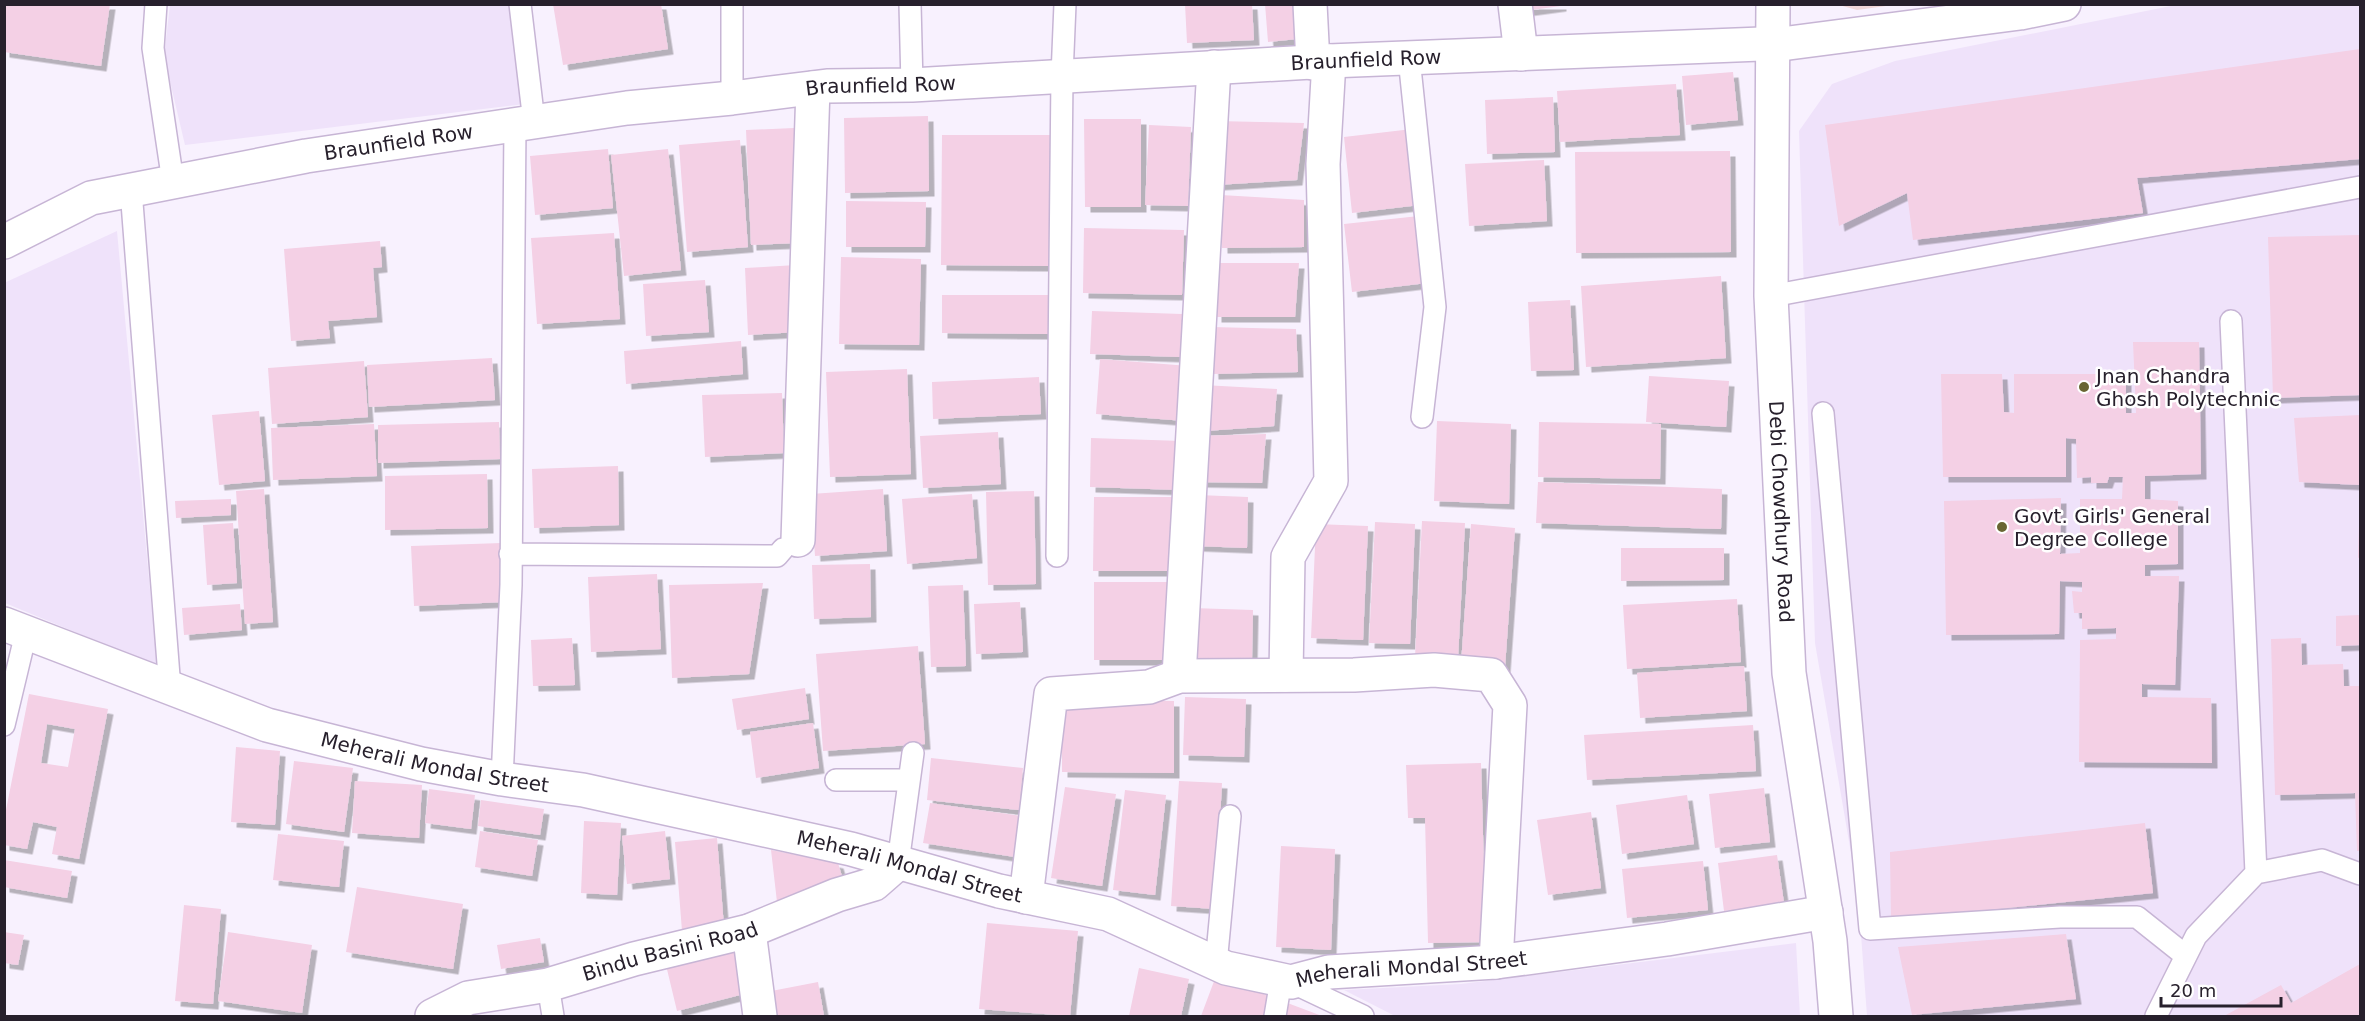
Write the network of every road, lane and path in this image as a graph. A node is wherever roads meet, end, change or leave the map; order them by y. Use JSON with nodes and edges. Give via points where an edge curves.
{"nodes":[{"id":1,"x":156,"y":4,"type":"edge"},
{"id":2,"x":520,"y":4,"type":"edge"},
{"id":3,"x":732,"y":4,"type":"edge"},
{"id":4,"x":910,"y":4,"type":"edge"},
{"id":5,"x":1065,"y":4,"type":"edge"},
{"id":6,"x":1311,"y":4,"type":"edge"},
{"id":7,"x":1515,"y":4,"type":"edge"},
{"id":8,"x":1773,"y":4,"type":"edge"},
{"id":9,"x":2064,"y":4,"type":"edge"},
{"id":10,"x":1774,"y":43,"type":"junction"},
{"id":11,"x":1521,"y":54,"type":"junction"},
{"id":12,"x":1408,"y":58,"type":"junction"},
{"id":13,"x":1321,"y":62,"type":"junction"},
{"id":14,"x":1214,"y":67,"type":"junction"},
{"id":15,"x":1062,"y":76,"type":"junction"},
{"id":16,"x":912,"y":85,"type":"junction"},
{"id":17,"x":813,"y":88,"type":"junction"},
{"id":18,"x":732,"y":98,"type":"junction"},
{"id":19,"x":524,"y":124,"type":"junction"},
{"id":20,"x":173,"y":182,"type":"junction"},
{"id":21,"x":2361,"y":187,"type":"edge"},
{"id":22,"x":131,"y":190,"type":"junction"},
{"id":23,"x":4,"y":242,"type":"edge"},
{"id":24,"x":1771,"y":296,"type":"junction"},
{"id":25,"x":2231,"y":321,"type":"dead end"},
{"id":26,"x":1823,"y":413,"type":"dead end"},
{"id":27,"x":1422,"y":417,"type":"dead end"},
{"id":28,"x":790,"y":545,"type":"joint"},
{"id":29,"x":510,"y":554,"type":"junction"},
{"id":30,"x":1057,"y":556,"type":"dead end"},
{"id":31,"x":15,"y":629,"type":"edge"},
{"id":32,"x":1179,"y":675,"type":"junction"},
{"id":33,"x":1286,"y":675,"type":"junction"},
{"id":34,"x":170,"y":689,"type":"junction"},
{"id":35,"x":4,"y":725,"type":"edge"},
{"id":36,"x":913,"y":753,"type":"dead end"},
{"id":37,"x":502,"y":779,"type":"junction"},
{"id":38,"x":836,"y":780,"type":"dead end"},
{"id":39,"x":909,"y":780,"type":"junction"},
{"id":40,"x":1230,"y":816,"type":"dead end"},
{"id":41,"x":898,"y":863,"type":"junction"},
{"id":42,"x":2256,"y":873,"type":"junction"},
{"id":43,"x":2361,"y":874,"type":"edge"},
{"id":44,"x":1026,"y":897,"type":"junction"},
{"id":45,"x":1826,"y":912,"type":"junction"},
{"id":46,"x":749,"y":932,"type":"junction"},
{"id":47,"x":2187,"y":956,"type":"junction"},
{"id":48,"x":1496,"y":962,"type":"junction"},
{"id":49,"x":1216,"y":964,"type":"junction"},
{"id":50,"x":1286,"y":981,"type":"junction"},
{"id":51,"x":550,"y":1001,"type":"edge"},
{"id":52,"x":432,"y":1017,"type":"edge"},
{"id":53,"x":760,"y":1017,"type":"edge"},
{"id":54,"x":1275,"y":1017,"type":"edge"},
{"id":55,"x":1363,"y":1017,"type":"edge"},
{"id":56,"x":1836,"y":1017,"type":"edge"},
{"id":57,"x":2156,"y":1017,"type":"edge"}],
"edges":[{"from":1,"to":20,"type":"lane","via":[[153,48]]},
{"from":2,"to":19,"type":"lane"},
{"from":3,"to":18,"type":"lane"},
{"from":4,"to":16,"type":"lane"},
{"from":5,"to":15,"type":"lane"},
{"from":6,"to":13,"type":"street"},
{"from":7,"to":11,"type":"street"},
{"from":8,"to":10,"type":"street","name":"Debi Chowdhury Road"},
{"from":9,"to":10,"type":"street","name":"Braunfield Row","via":[[2020,13]]},
{"from":10,"to":11,"type":"street","name":"Braunfield Row"},
{"from":10,"to":24,"type":"street","name":"Debi Chowdhury Road"},
{"from":11,"to":12,"type":"street","name":"Braunfield Row"},
{"from":12,"to":13,"type":"street","name":"Braunfield Row"},
{"from":12,"to":27,"type":"lane","via":[[1435,307]]},
{"from":13,"to":14,"type":"street","name":"Braunfield Row"},
{"from":13,"to":33,"type":"street","via":[[1331,481],[1288,557]]},
{"from":14,"to":15,"type":"street","name":"Braunfield Row"},
{"from":14,"to":32,"type":"street"},
{"from":15,"to":16,"type":"street","name":"Braunfield Row"},
{"from":15,"to":30,"type":"lane"},
{"from":16,"to":17,"type":"street","name":"Braunfield Row"},
{"from":17,"to":18,"type":"street","name":"Braunfield Row"},
{"from":17,"to":28,"type":"street"},
{"from":18,"to":19,"type":"street","name":"Braunfield Row","via":[[627,108]]},
{"from":19,"to":20,"type":"street","name":"Braunfield Row","via":[[306,156]]},
{"from":19,"to":29,"type":"lane"},
{"from":20,"to":22,"type":"street","name":"Braunfield Row"},
{"from":21,"to":24,"type":"lane"},
{"from":22,"to":23,"type":"street","name":"Braunfield Row","via":[[91,198]]},
{"from":22,"to":34,"type":"lane"},
{"from":24,"to":45,"type":"street","name":"Debi Chowdhury Road","via":[[1789,673]]},
{"from":25,"to":42,"type":"lane"},
{"from":26,"to":47,"type":"lane","via":[[1870,929],[2137,917]]},
{"from":28,"to":29,"type":"lane","via":[[777,555]]},
{"from":29,"to":37,"type":"lane"},
{"from":31,"to":34,"type":"street","name":"Meherali Mondal Street"},
{"from":31,"to":35,"type":"lane"},
{"from":32,"to":33,"type":"street"},
{"from":32,"to":44,"type":"street","via":[[1149,687],[1051,694]]},
{"from":33,"to":48,"type":"street","via":[[1434,670],[1491,675],[1510,705]]},
{"from":34,"to":37,"type":"street","name":"Meherali Mondal Street","via":[[267,725],[421,764]]},
{"from":36,"to":39,"type":"lane"},
{"from":37,"to":41,"type":"street","name":"Meherali Mondal Street","via":[[583,790],[851,849]]},
{"from":38,"to":39,"type":"lane"},
{"from":39,"to":41,"type":"lane"},
{"from":40,"to":49,"type":"lane"},
{"from":41,"to":44,"type":"street","name":"Meherali Mondal Street"},
{"from":41,"to":46,"type":"street","name":"Bindu Basini Road","via":[[874,884]]},
{"from":42,"to":43,"type":"lane","via":[[2322,860]]},
{"from":42,"to":47,"type":"lane","via":[[2196,936]]},
{"from":44,"to":49,"type":"street","name":"Meherali Mondal Street","via":[[1108,914]]},
{"from":45,"to":48,"type":"street","name":"Meherali Mondal Street"},
{"from":45,"to":56,"type":"street","name":"Debi Chowdhury Road"},
{"from":46,"to":51,"type":"street","name":"Bindu Basini Road","via":[[634,959]]},
{"from":46,"to":53,"type":"street"},
{"from":47,"to":57,"type":"lane"},
{"from":48,"to":50,"type":"street","name":"Meherali Mondal Street","via":[[1329,972]]},
{"from":49,"to":50,"type":"street","name":"Meherali Mondal Street"},
{"from":50,"to":54,"type":"lane"},
{"from":50,"to":55,"type":"lane"},
{"from":51,"to":52,"type":"street","name":"Bindu Basini Road","via":[[468,998]]}]}
